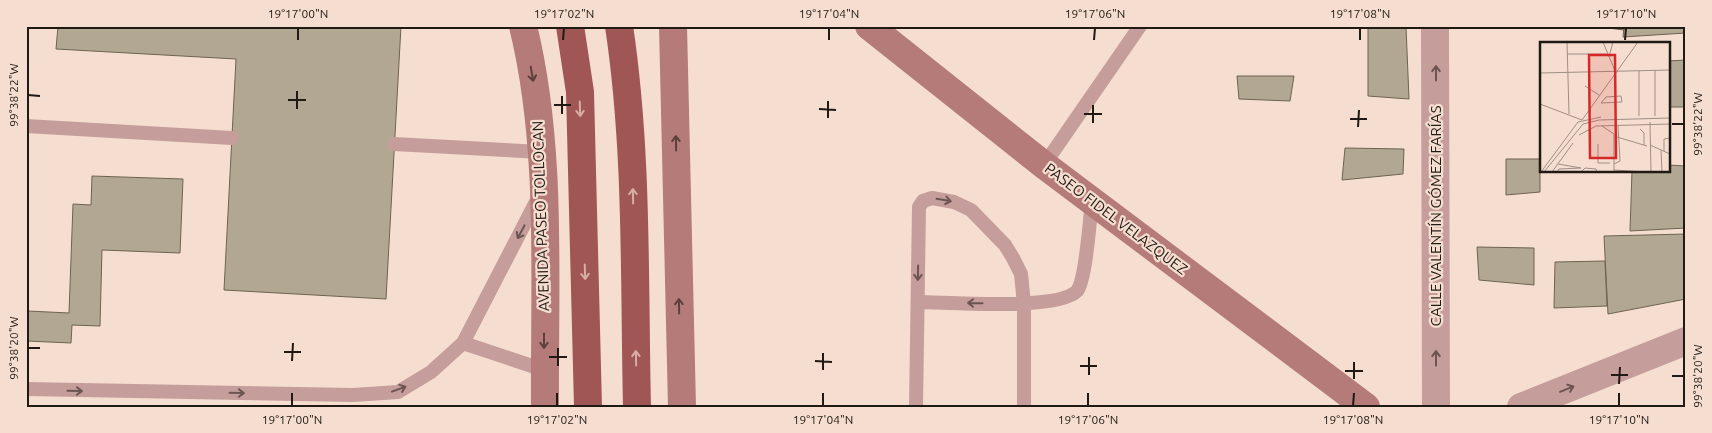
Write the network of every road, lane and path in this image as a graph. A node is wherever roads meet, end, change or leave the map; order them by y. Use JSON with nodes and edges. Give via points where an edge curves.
{"nodes":[{"id":1,"x":523,"y":26,"type":"edge"},
{"id":2,"x":570,"y":26,"type":"edge"},
{"id":3,"x":619,"y":26,"type":"edge"},
{"id":4,"x":673,"y":26,"type":"edge"},
{"id":5,"x":869,"y":26,"type":"edge"},
{"id":6,"x":1140,"y":26,"type":"edge"},
{"id":7,"x":1435,"y":26,"type":"edge"},
{"id":8,"x":26,"y":126,"type":"edge"},
{"id":9,"x":232,"y":138,"type":"dead end"},
{"id":10,"x":394,"y":144,"type":"dead end"},
{"id":11,"x":541,"y":152,"type":"junction"},
{"id":12,"x":1044,"y":165,"type":"junction"},
{"id":13,"x":543,"y":189,"type":"junction"},
{"id":14,"x":1092,"y":200,"type":"junction"},
{"id":15,"x":918,"y":302,"type":"junction"},
{"id":16,"x":1024,"y":304,"type":"junction"},
{"id":17,"x":463,"y":343,"type":"junction"},
{"id":18,"x":1681,"y":347,"type":"edge"},
{"id":19,"x":544,"y":370,"type":"junction"},
{"id":20,"x":26,"y":389,"type":"edge"},
{"id":21,"x":353,"y":401,"type":"edge"},
{"id":22,"x":545,"y":407,"type":"edge"},
{"id":23,"x":588,"y":407,"type":"edge"},
{"id":24,"x":637,"y":407,"type":"edge"},
{"id":25,"x":682,"y":407,"type":"edge"},
{"id":26,"x":916,"y":407,"type":"edge"},
{"id":27,"x":1024,"y":407,"type":"edge"},
{"id":28,"x":1366,"y":407,"type":"edge"},
{"id":29,"x":1436,"y":407,"type":"edge"},
{"id":30,"x":1521,"y":407,"type":"edge"}],
"edges":[{"from":1,"to":11,"type":"main road","name":"AVENIDA PASEO TOLLOCAN","one_way":true,"via":[[537,103]]},
{"from":2,"to":23,"type":"highway","one_way":true,"via":[[580,92]]},
{"from":24,"to":3,"type":"highway","one_way":true,"via":[[632,151],[628,85]]},
{"from":25,"to":4,"type":"main road","one_way":true},
{"from":5,"to":12,"type":"main road","name":"PASEO FIDEL VELAZQUEZ"},
{"from":6,"to":12,"type":"lane"},
{"from":29,"to":7,"type":"street","name":"CALLE VALENTÍN GÓMEZ FARÍAS","one_way":true},
{"from":8,"to":9,"type":"lane"},
{"from":10,"to":11,"type":"lane"},
{"from":11,"to":13,"type":"main road","name":"AVENIDA PASEO TOLLOCAN"},
{"from":12,"to":14,"type":"main road","name":"PASEO FIDEL VELAZQUEZ"},
{"from":13,"to":17,"type":"lane","one_way":true},
{"from":13,"to":19,"type":"main road","name":"AVENIDA PASEO TOLLOCAN","one_way":true},
{"from":14,"to":16,"type":"lane","via":[[1083,276],[1077,290],[1064,298]]},
{"from":14,"to":28,"type":"main road","name":"PASEO FIDEL VELAZQUEZ"},
{"from":16,"to":15,"type":"lane","one_way":true},
{"from":15,"to":16,"type":"lane","via":[[919,206],[932,198],[972,210],[1005,245],[1020,274]]},
{"from":15,"to":26,"type":"lane"},
{"from":16,"to":27,"type":"lane"},
{"from":17,"to":19,"type":"lane"},
{"from":21,"to":17,"type":"lane","one_way":true,"via":[[398,392],[430,372]]},
{"from":30,"to":18,"type":"street","one_way":true},
{"from":19,"to":22,"type":"main road","name":"AVENIDA PASEO TOLLOCAN"},
{"from":20,"to":21,"type":"lane","one_way":true}]}
